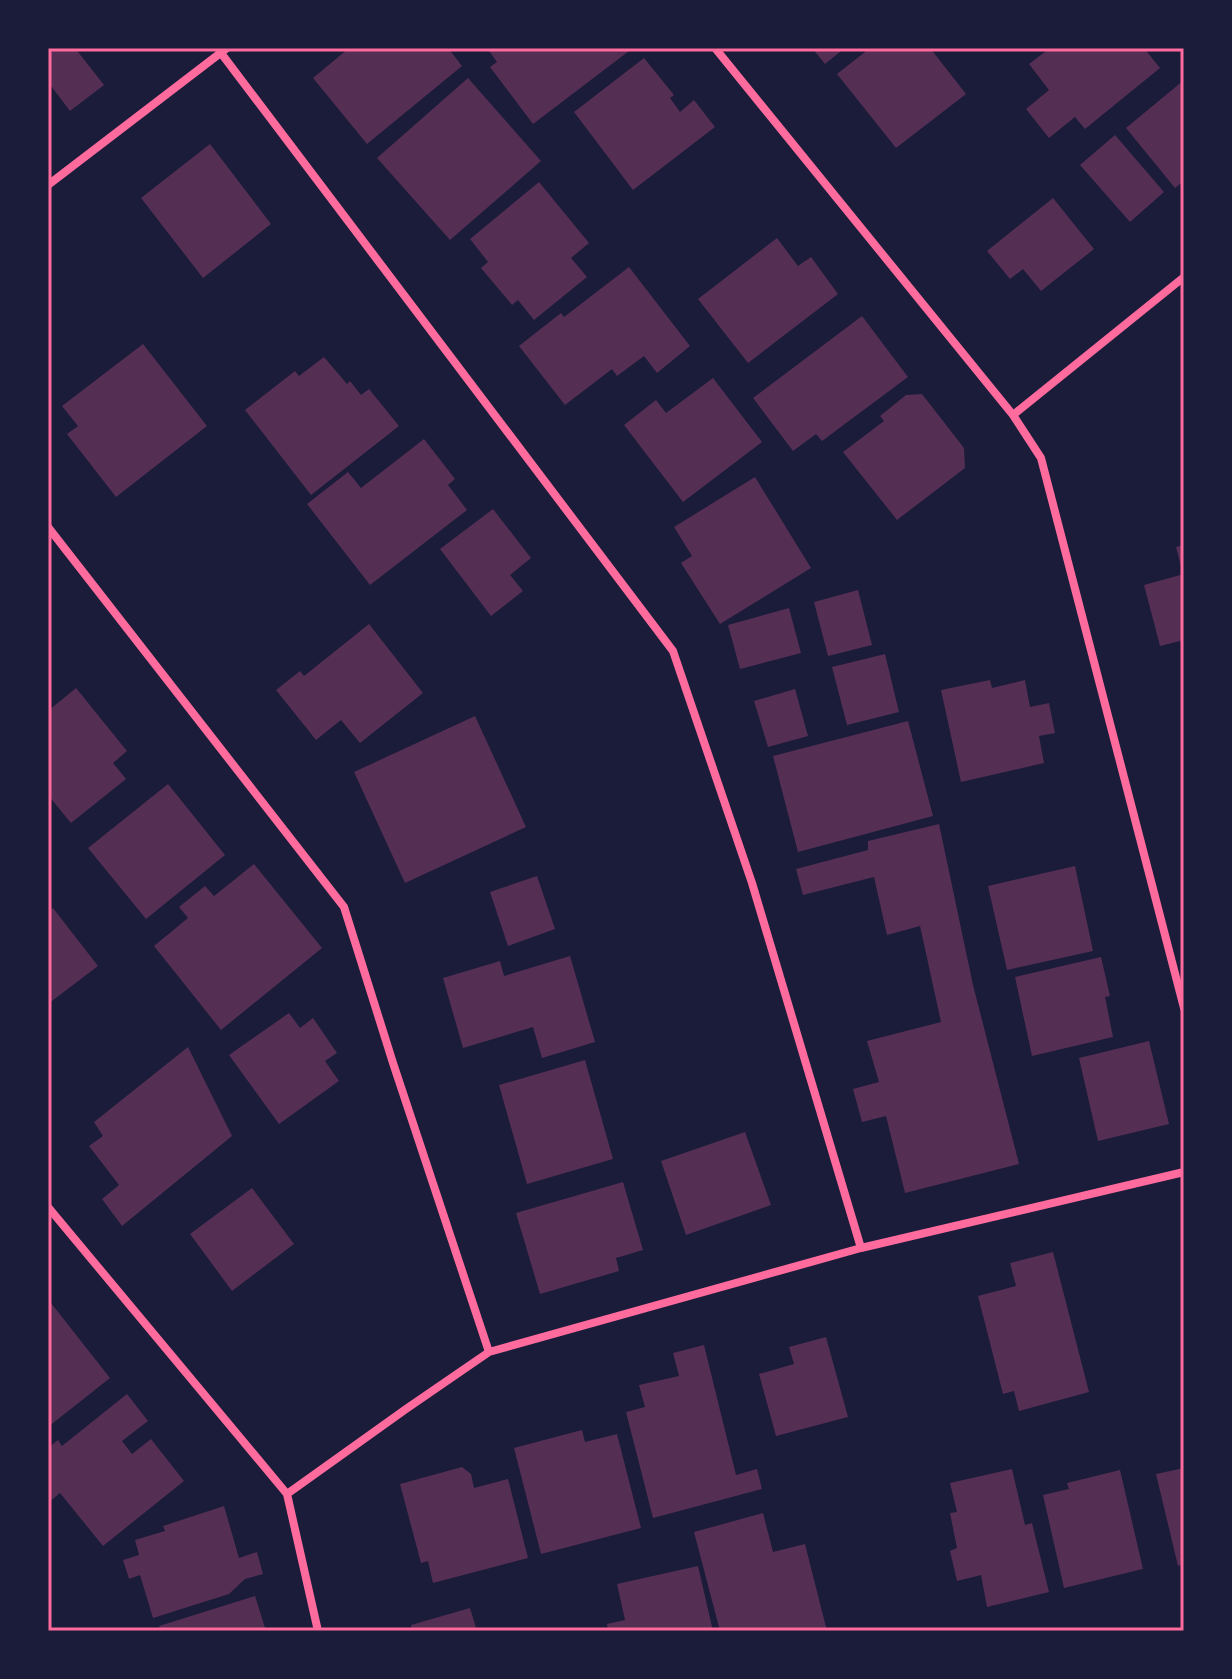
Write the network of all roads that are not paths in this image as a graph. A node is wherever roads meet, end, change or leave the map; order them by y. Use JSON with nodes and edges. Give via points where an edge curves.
{"nodes":[{"id":1,"x":715,"y":48,"type":"edge"},
{"id":2,"x":224,"y":50,"type":"edge"},
{"id":3,"x":48,"y":185,"type":"edge"},
{"id":4,"x":1184,"y":277,"type":"edge"},
{"id":5,"x":1013,"y":415,"type":"junction"},
{"id":6,"x":48,"y":527,"type":"edge"},
{"id":7,"x":1184,"y":1008,"type":"edge"},
{"id":8,"x":1184,"y":1172,"type":"edge"},
{"id":9,"x":48,"y":1207,"type":"edge"},
{"id":10,"x":861,"y":1248,"type":"junction"},
{"id":11,"x":489,"y":1352,"type":"junction"},
{"id":12,"x":287,"y":1494,"type":"junction"},
{"id":13,"x":318,"y":1631,"type":"edge"}],
"edges":[{"from":1,"to":5,"type":"street"},
{"from":2,"to":3,"type":"street"},
{"from":2,"to":10,"type":"street","via":[[673,651],[752,883]]},
{"from":4,"to":5,"type":"street"},
{"from":5,"to":7,"type":"street","via":[[1041,458]]},
{"from":6,"to":11,"type":"street","via":[[344,907]]},
{"from":8,"to":10,"type":"street"},
{"from":9,"to":12,"type":"street"},
{"from":10,"to":11,"type":"street"},
{"from":11,"to":12,"type":"street"},
{"from":12,"to":13,"type":"street"}]}
